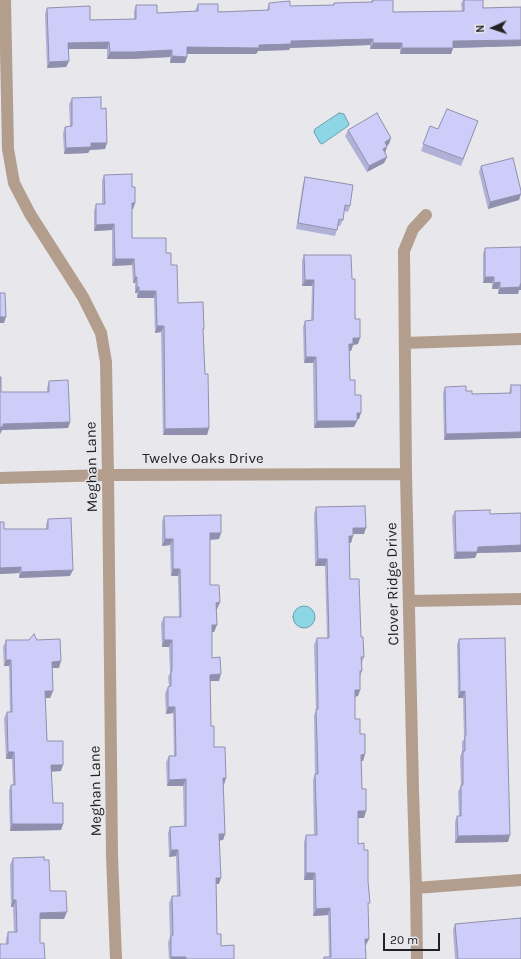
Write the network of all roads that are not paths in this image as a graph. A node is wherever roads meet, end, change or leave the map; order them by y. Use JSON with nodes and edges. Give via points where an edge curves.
{"nodes":[{"id":1,"x":6,"y":0,"type":"edge"},
{"id":2,"x":426,"y":216,"type":"dead end"},
{"id":3,"x":521,"y":339,"type":"edge"},
{"id":4,"x":405,"y":343,"type":"junction"},
{"id":5,"x":406,"y":474,"type":"junction"},
{"id":6,"x":108,"y":475,"type":"junction"},
{"id":7,"x":0,"y":478,"type":"edge"},
{"id":8,"x":521,"y":599,"type":"edge"},
{"id":9,"x":409,"y":601,"type":"junction"},
{"id":10,"x":521,"y":880,"type":"edge"},
{"id":11,"x":416,"y":888,"type":"junction"},
{"id":12,"x":116,"y":959,"type":"edge"},
{"id":13,"x":417,"y":959,"type":"edge"}],
"edges":[{"from":1,"to":6,"type":"street","name":"Meghan Lane","via":[[8,149],[14,183],[101,333],[106,362]]},
{"from":2,"to":4,"type":"street","name":"Clover Ridge Drive","via":[[413,229],[404,251]]},
{"from":3,"to":4,"type":"street"},
{"from":4,"to":5,"type":"street","name":"Clover Ridge Drive"},
{"from":5,"to":6,"type":"street","name":"Twelve Oaks Drive"},
{"from":5,"to":9,"type":"street","name":"Clover Ridge Drive"},
{"from":6,"to":7,"type":"street","name":"Twelve Oaks Drive"},
{"from":6,"to":12,"type":"street","name":"Meghan Lane","via":[[112,856]]},
{"from":8,"to":9,"type":"street"},
{"from":9,"to":11,"type":"street","name":"Clover Ridge Drive"},
{"from":10,"to":11,"type":"street"},
{"from":11,"to":13,"type":"street","name":"Clover Ridge Drive"}]}
